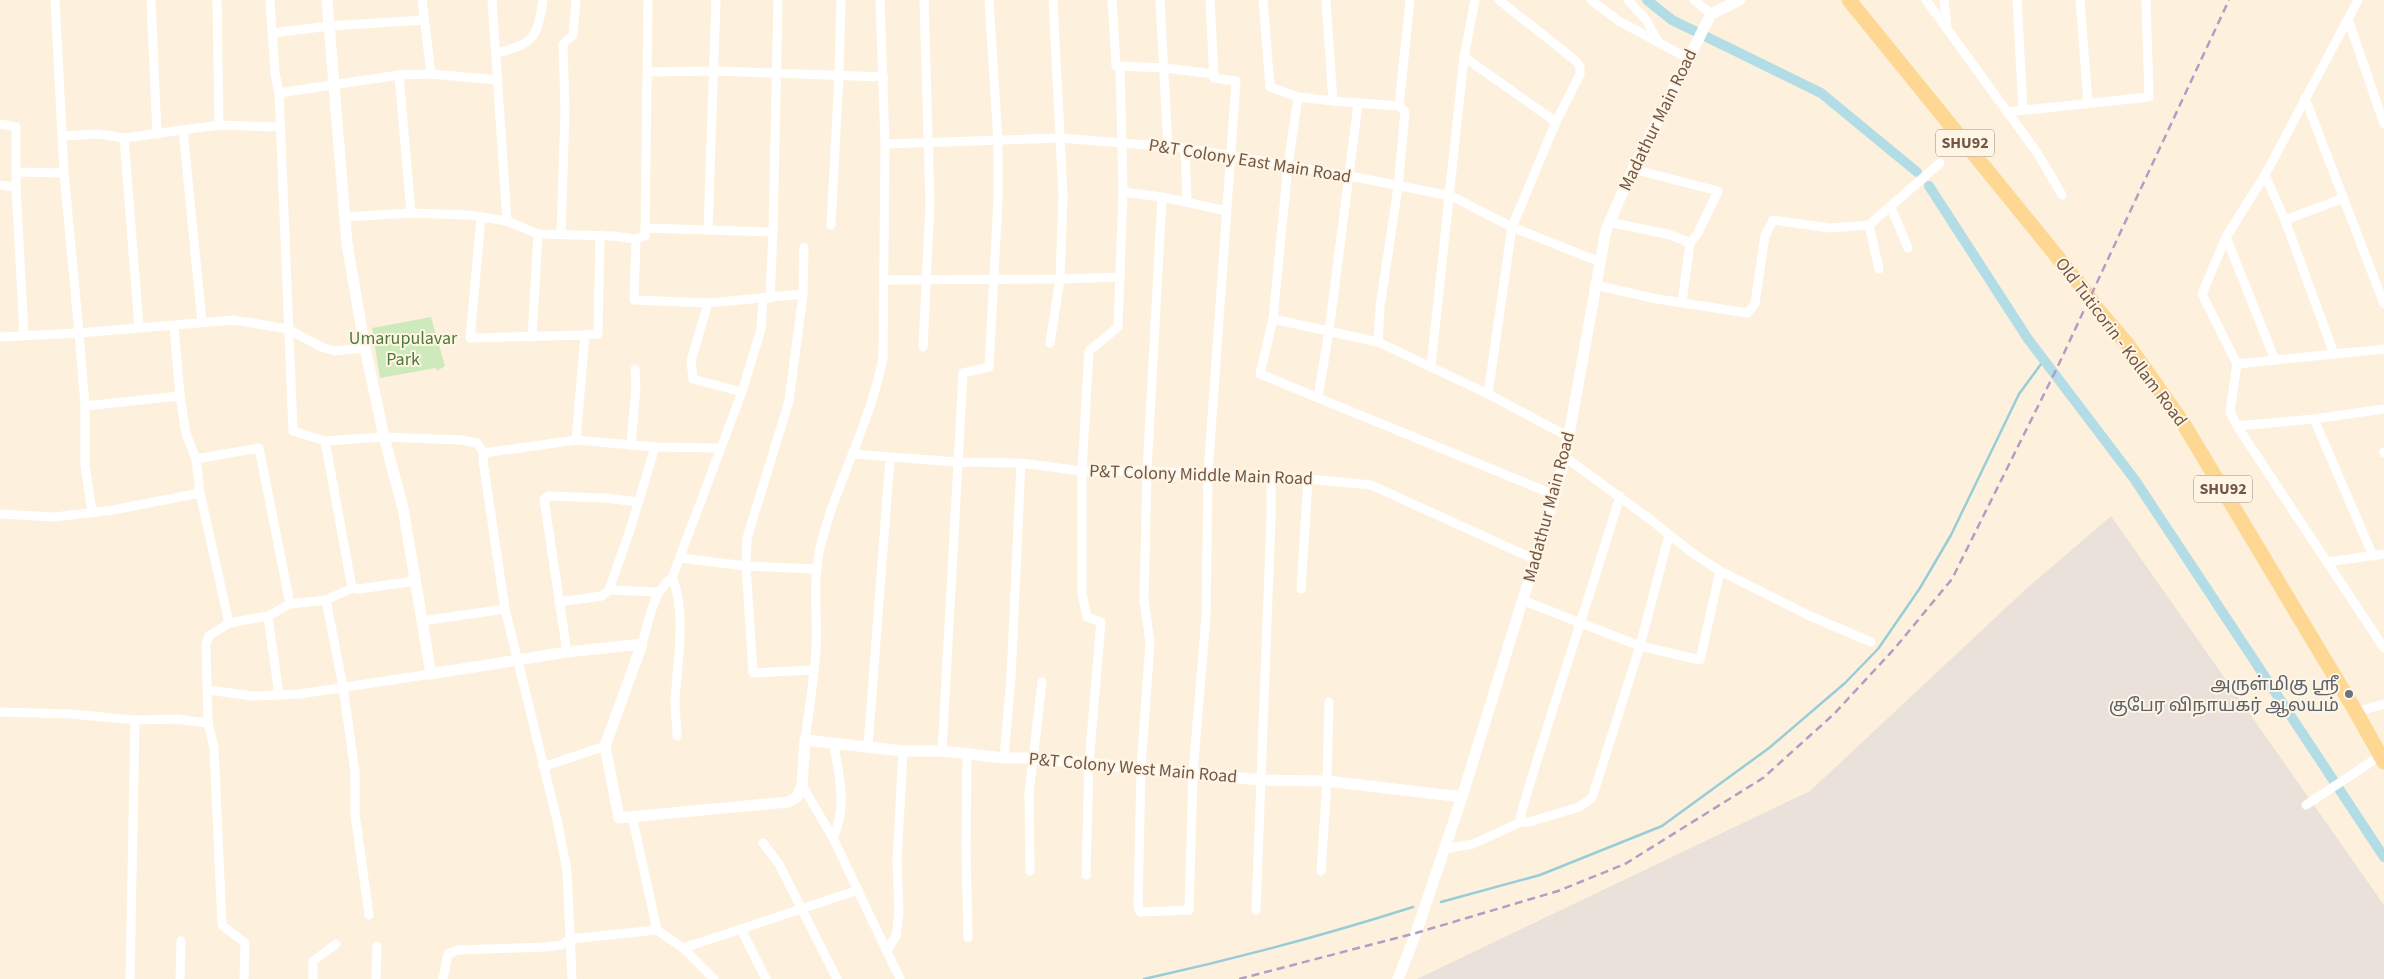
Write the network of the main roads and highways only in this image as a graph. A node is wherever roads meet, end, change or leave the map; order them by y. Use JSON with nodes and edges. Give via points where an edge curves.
{"nodes":[{"id":1,"x":1849,"y":0,"type":"edge"},
{"id":2,"x":2382,"y":759,"type":"edge"}],
"edges":[{"from":1,"to":2,"type":"main road","name":"Old Tuticorin - Kollam Road","number":"SHU92","via":[[2128,345],[2183,423]]}]}
